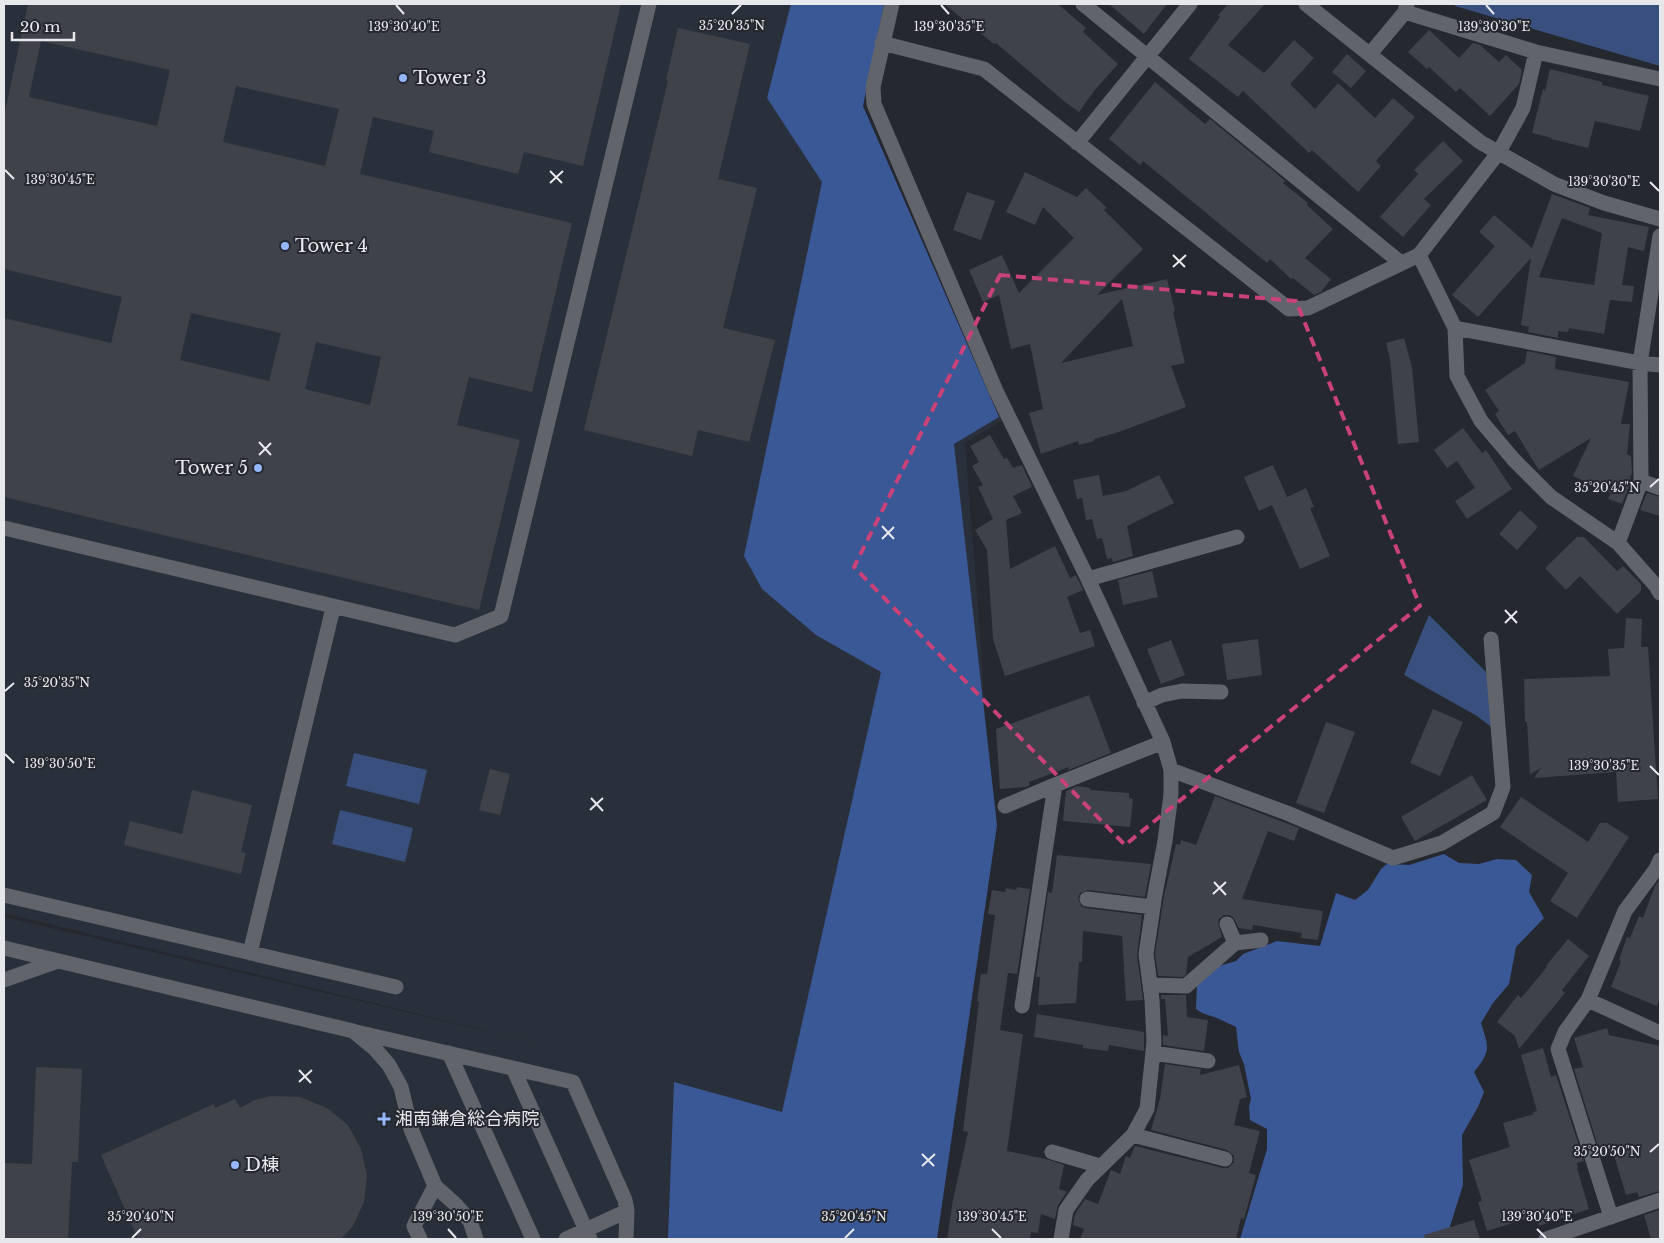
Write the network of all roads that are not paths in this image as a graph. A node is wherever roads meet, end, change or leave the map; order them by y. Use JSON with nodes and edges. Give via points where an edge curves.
{"nodes":[{"id":1,"x":648,"y":4,"type":"edge"},
{"id":2,"x":892,"y":4,"type":"edge"},
{"id":3,"x":1084,"y":4,"type":"edge"},
{"id":4,"x":1190,"y":4,"type":"edge"},
{"id":5,"x":1306,"y":4,"type":"edge"},
{"id":6,"x":1406,"y":8,"type":"edge"},
{"id":7,"x":882,"y":42,"type":"junction"},
{"id":8,"x":1536,"y":52,"type":"junction"},
{"id":9,"x":1370,"y":54,"type":"junction"},
{"id":10,"x":1147,"y":56,"type":"junction"},
{"id":11,"x":1660,"y":79,"type":"edge"},
{"id":12,"x":1077,"y":143,"type":"junction"},
{"id":13,"x":1499,"y":152,"type":"junction"},
{"id":14,"x":1660,"y":219,"type":"edge"},
{"id":15,"x":1660,"y":236,"type":"edge"},
{"id":16,"x":1419,"y":255,"type":"junction"},
{"id":17,"x":1401,"y":263,"type":"junction"},
{"id":18,"x":1455,"y":328,"type":"junction"},
{"id":19,"x":1640,"y":363,"type":"junction"},
{"id":20,"x":1660,"y":365,"type":"edge"},
{"id":21,"x":1641,"y":482,"type":"junction"},
{"id":22,"x":1660,"y":488,"type":"edge"},
{"id":23,"x":4,"y":528,"type":"edge"},
{"id":24,"x":1237,"y":537,"type":"dead end"},
{"id":25,"x":1618,"y":543,"type":"junction"},
{"id":26,"x":1088,"y":579,"type":"junction"},
{"id":27,"x":1660,"y":593,"type":"edge"},
{"id":28,"x":333,"y":608,"type":"junction"},
{"id":29,"x":1491,"y":639,"type":"dead end"},
{"id":30,"x":1221,"y":692,"type":"dead end"},
{"id":31,"x":1144,"y":703,"type":"junction"},
{"id":32,"x":1163,"y":742,"type":"junction"},
{"id":33,"x":1171,"y":770,"type":"junction"},
{"id":34,"x":1055,"y":784,"type":"junction"},
{"id":35,"x":1005,"y":806,"type":"dead end"},
{"id":36,"x":1659,"y":866,"type":"edge"},
{"id":37,"x":4,"y":896,"type":"edge"},
{"id":38,"x":1087,"y":899,"type":"dead end"},
{"id":39,"x":1153,"y":907,"type":"junction"},
{"id":40,"x":1227,"y":924,"type":"dead end"},
{"id":41,"x":1261,"y":940,"type":"dead end"},
{"id":42,"x":1235,"y":943,"type":"junction"},
{"id":43,"x":4,"y":948,"type":"edge"},
{"id":44,"x":250,"y":953,"type":"junction"},
{"id":45,"x":58,"y":961,"type":"junction"},
{"id":46,"x":4,"y":980,"type":"edge"},
{"id":47,"x":1150,"y":985,"type":"junction"},
{"id":48,"x":396,"y":987,"type":"dead end"},
{"id":49,"x":1588,"y":1000,"type":"junction"},
{"id":50,"x":1022,"y":1006,"type":"dead end"},
{"id":51,"x":353,"y":1031,"type":"junction"},
{"id":52,"x":1660,"y":1033,"type":"edge"},
{"id":53,"x":449,"y":1053,"type":"junction"},
{"id":54,"x":1153,"y":1054,"type":"junction"},
{"id":55,"x":1208,"y":1061,"type":"dead end"},
{"id":56,"x":513,"y":1068,"type":"junction"},
{"id":57,"x":1133,"y":1135,"type":"junction"},
{"id":58,"x":1052,"y":1152,"type":"dead end"},
{"id":59,"x":1225,"y":1158,"type":"dead end"},
{"id":60,"x":1100,"y":1166,"type":"junction"},
{"id":61,"x":435,"y":1186,"type":"junction"},
{"id":62,"x":1660,"y":1200,"type":"edge"},
{"id":63,"x":627,"y":1211,"type":"junction"},
{"id":64,"x":1611,"y":1217,"type":"junction"},
{"id":65,"x":588,"y":1235,"type":"edge"},
{"id":66,"x":420,"y":1239,"type":"edge"},
{"id":67,"x":476,"y":1239,"type":"edge"},
{"id":68,"x":533,"y":1239,"type":"edge"},
{"id":69,"x":566,"y":1239,"type":"edge"},
{"id":70,"x":626,"y":1239,"type":"edge"},
{"id":71,"x":1061,"y":1239,"type":"edge"},
{"id":72,"x":1546,"y":1239,"type":"edge"}],
"edges":[{"from":1,"to":28,"type":"street","via":[[501,616],[455,636]]},
{"from":2,"to":7,"type":"street"},
{"from":3,"to":10,"type":"street"},
{"from":4,"to":10,"type":"street"},
{"from":5,"to":9,"type":"street"},
{"from":6,"to":8,"type":"street"},
{"from":6,"to":9,"type":"street"},
{"from":7,"to":12,"type":"street","via":[[984,69]]},
{"from":7,"to":26,"type":"street","via":[[873,87],[874,104],[996,391]]},
{"from":8,"to":11,"type":"street"},
{"from":8,"to":13,"type":"street","via":[[1523,108]]},
{"from":9,"to":13,"type":"street","via":[[1480,142]]},
{"from":10,"to":12,"type":"street"},
{"from":10,"to":17,"type":"street"},
{"from":12,"to":17,"type":"street","via":[[1289,309],[1308,308]]},
{"from":13,"to":14,"type":"street","via":[[1554,184]]},
{"from":13,"to":16,"type":"street"},
{"from":15,"to":19,"type":"street"},
{"from":16,"to":17,"type":"street"},
{"from":16,"to":18,"type":"street"},
{"from":18,"to":19,"type":"street"},
{"from":18,"to":25,"type":"street","via":[[1457,376],[1481,420],[1551,497]]},
{"from":19,"to":20,"type":"street"},
{"from":19,"to":21,"type":"street"},
{"from":21,"to":22,"type":"street"},
{"from":21,"to":25,"type":"street"},
{"from":23,"to":28,"type":"street"},
{"from":24,"to":26,"type":"street"},
{"from":25,"to":27,"type":"street"},
{"from":26,"to":31,"type":"street"},
{"from":28,"to":44,"type":"street"},
{"from":29,"to":33,"type":"street","via":[[1503,787],[1493,813],[1442,843],[1393,858],[1287,813]]},
{"from":30,"to":31,"type":"street","via":[[1182,691]]},
{"from":31,"to":32,"type":"street"},
{"from":32,"to":33,"type":"street"},
{"from":32,"to":34,"type":"street"},
{"from":33,"to":39,"type":"street","via":[[1165,841]]},
{"from":34,"to":35,"type":"street"},
{"from":34,"to":50,"type":"street"},
{"from":36,"to":49,"type":"street","via":[[1625,911]]},
{"from":37,"to":44,"type":"street"},
{"from":38,"to":39,"type":"street"},
{"from":39,"to":47,"type":"street","via":[[1146,954]]},
{"from":40,"to":42,"type":"street"},
{"from":41,"to":42,"type":"street"},
{"from":42,"to":47,"type":"street","via":[[1186,986]]},
{"from":43,"to":45,"type":"street"},
{"from":44,"to":48,"type":"street"},
{"from":45,"to":46,"type":"street"},
{"from":45,"to":51,"type":"street"},
{"from":47,"to":54,"type":"street"},
{"from":49,"to":52,"type":"street"},
{"from":49,"to":64,"type":"street","via":[[1558,1049]]},
{"from":51,"to":53,"type":"street"},
{"from":51,"to":61,"type":"street","via":[[389,1065],[401,1087],[411,1129]]},
{"from":53,"to":56,"type":"street"},
{"from":53,"to":68,"type":"street"},
{"from":54,"to":55,"type":"street"},
{"from":54,"to":57,"type":"street","via":[[1147,1109]]},
{"from":56,"to":63,"type":"street","via":[[573,1082]]},
{"from":56,"to":65,"type":"street"},
{"from":57,"to":59,"type":"street"},
{"from":57,"to":60,"type":"street"},
{"from":58,"to":60,"type":"street"},
{"from":60,"to":71,"type":"street","via":[[1066,1210]]},
{"from":61,"to":66,"type":"street","via":[[414,1226]]},
{"from":61,"to":67,"type":"street","via":[[470,1221]]},
{"from":62,"to":64,"type":"street"},
{"from":63,"to":65,"type":"street"},
{"from":63,"to":70,"type":"street"},
{"from":64,"to":72,"type":"street"},
{"from":65,"to":69,"type":"street"}]}
